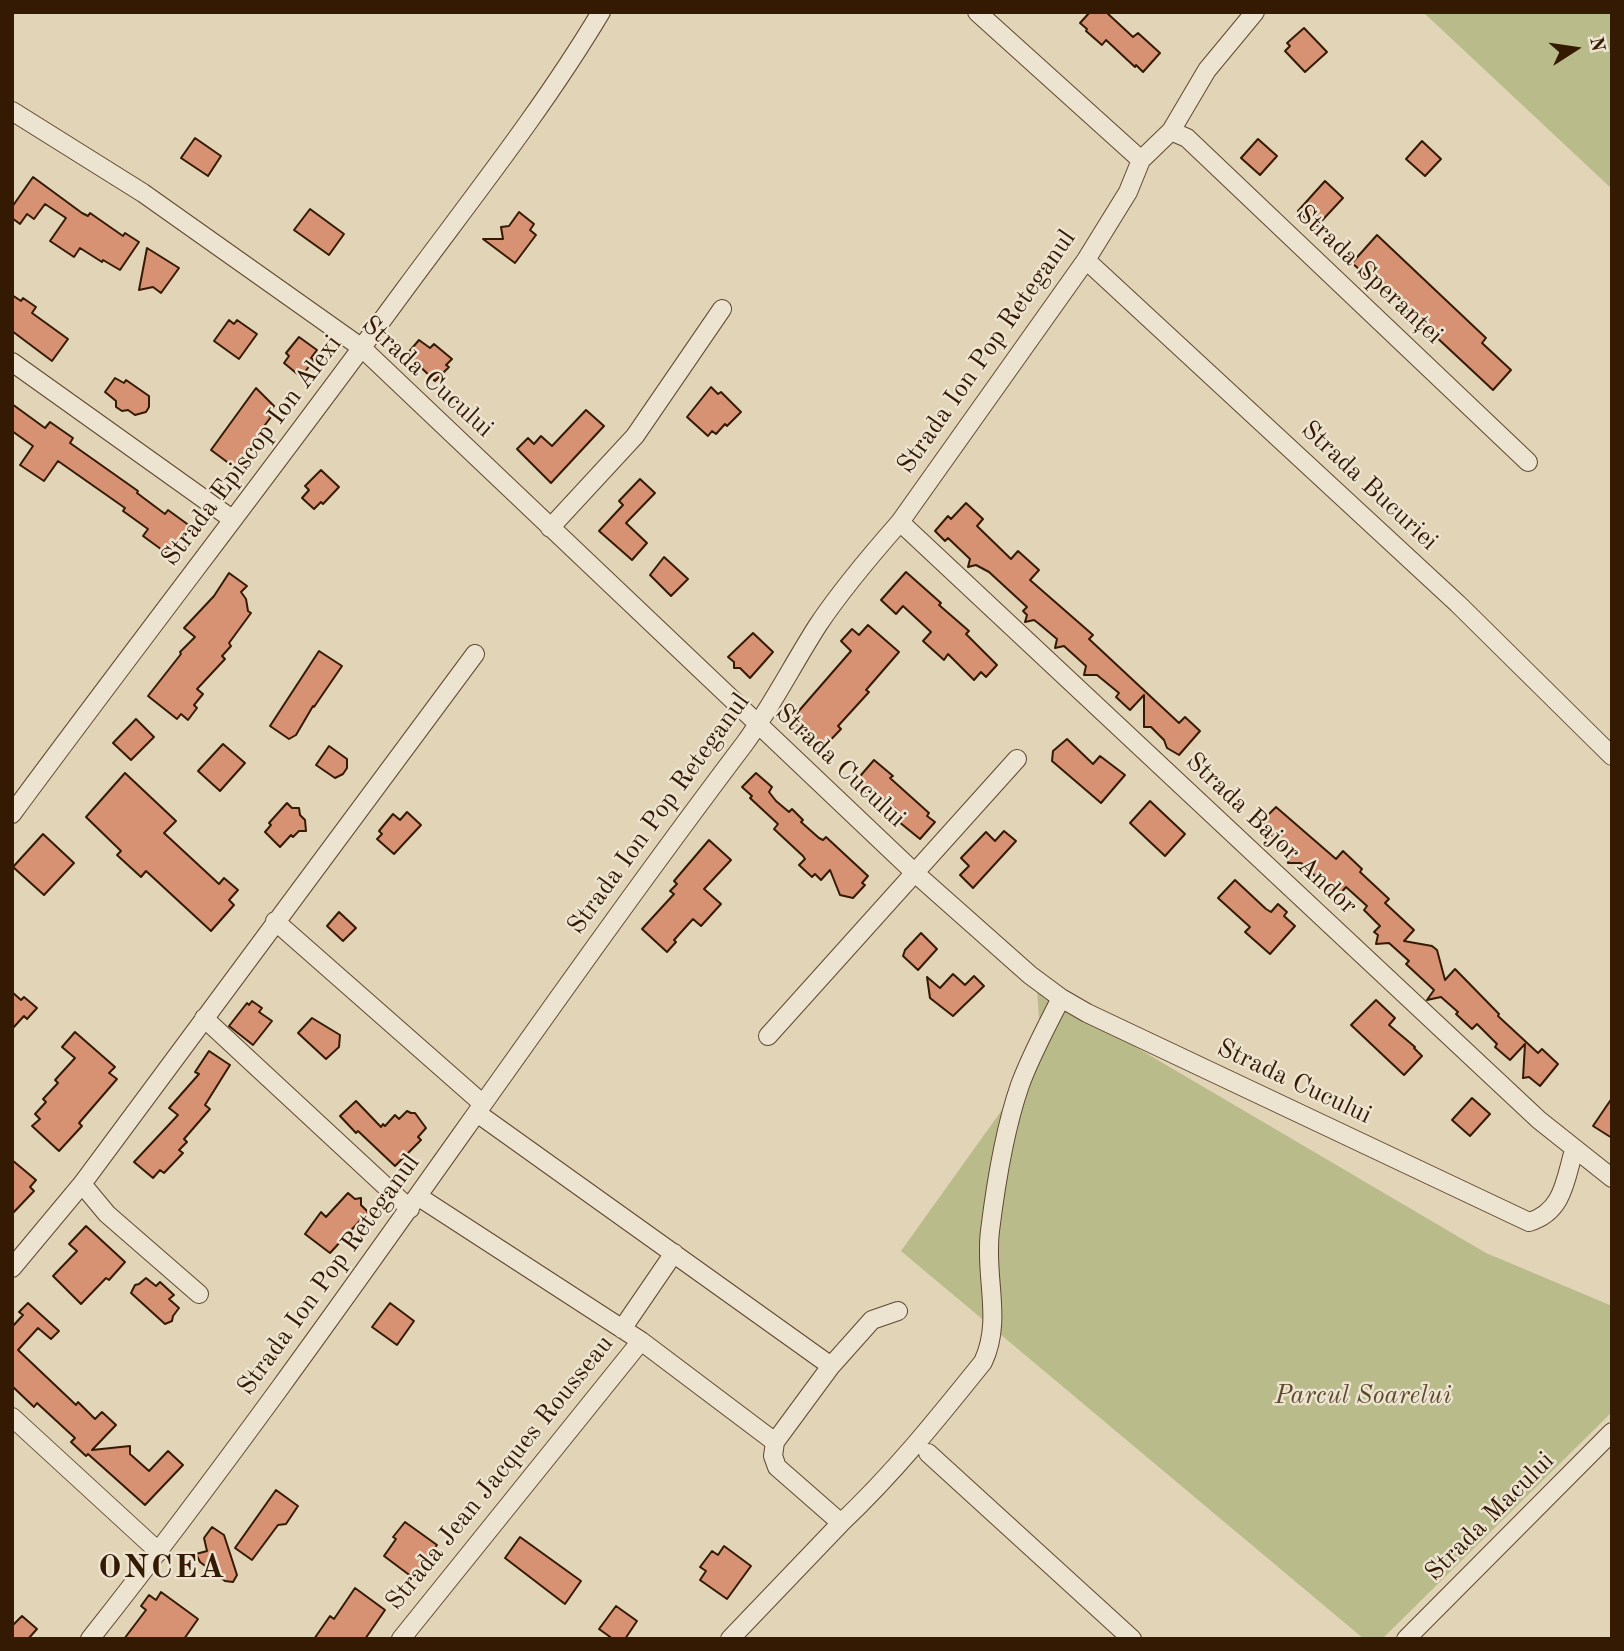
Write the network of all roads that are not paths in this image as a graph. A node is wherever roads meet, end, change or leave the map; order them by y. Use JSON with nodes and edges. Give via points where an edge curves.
{"nodes":[{"id":1,"x":601,"y":12,"type":"edge"},
{"id":2,"x":977,"y":12,"type":"edge"},
{"id":3,"x":1255,"y":12,"type":"edge"},
{"id":4,"x":12,"y":111,"type":"edge"},
{"id":5,"x":1171,"y":131,"type":"junction"},
{"id":6,"x":1141,"y":160,"type":"junction"},
{"id":7,"x":1086,"y":260,"type":"junction"},
{"id":8,"x":722,"y":309,"type":"dead end"},
{"id":9,"x":362,"y":348,"type":"junction"},
{"id":10,"x":12,"y":362,"type":"edge"},
{"id":11,"x":1528,"y":462,"type":"dead end"},
{"id":12,"x":232,"y":519,"type":"junction"},
{"id":13,"x":900,"y":522,"type":"junction"},
{"id":14,"x":550,"y":528,"type":"junction"},
{"id":15,"x":475,"y":654,"type":"dead end"},
{"id":16,"x":758,"y":725,"type":"junction"},
{"id":17,"x":1612,"y":756,"type":"edge"},
{"id":18,"x":1017,"y":759,"type":"dead end"},
{"id":19,"x":12,"y":814,"type":"edge"},
{"id":20,"x":915,"y":873,"type":"junction"},
{"id":21,"x":275,"y":921,"type":"junction"},
{"id":22,"x":1061,"y":998,"type":"junction"},
{"id":23,"x":204,"y":1018,"type":"junction"},
{"id":24,"x":768,"y":1036,"type":"dead end"},
{"id":25,"x":480,"y":1108,"type":"junction"},
{"id":26,"x":1574,"y":1150,"type":"junction"},
{"id":27,"x":1612,"y":1178,"type":"edge"},
{"id":28,"x":82,"y":1184,"type":"junction"},
{"id":29,"x":415,"y":1203,"type":"junction"},
{"id":30,"x":674,"y":1253,"type":"junction"},
{"id":31,"x":12,"y":1268,"type":"edge"},
{"id":32,"x":199,"y":1294,"type":"dead end"},
{"id":33,"x":898,"y":1311,"type":"dead end"},
{"id":34,"x":622,"y":1329,"type":"junction"},
{"id":35,"x":641,"y":1341,"type":"junction"},
{"id":36,"x":831,"y":1366,"type":"junction"},
{"id":37,"x":12,"y":1417,"type":"edge"},
{"id":38,"x":1612,"y":1432,"type":"edge"},
{"id":39,"x":775,"y":1443,"type":"junction"},
{"id":40,"x":928,"y":1453,"type":"dead end"},
{"id":41,"x":841,"y":1523,"type":"junction"},
{"id":42,"x":159,"y":1552,"type":"junction"},
{"id":43,"x":90,"y":1639,"type":"edge"},
{"id":44,"x":401,"y":1639,"type":"edge"},
{"id":45,"x":730,"y":1639,"type":"edge"},
{"id":46,"x":1132,"y":1639,"type":"edge"},
{"id":47,"x":1406,"y":1639,"type":"edge"}],
"edges":[{"from":1,"to":9,"type":"street","name":"Strada Episcop Ion Alexi","via":[[559,80]]},
{"from":2,"to":6,"type":"street"},
{"from":3,"to":5,"type":"street","name":"Strada Ion Pop Reteganul","via":[[1207,69]]},
{"from":4,"to":9,"type":"street","name":"Strada Cucului","via":[[143,193]]},
{"from":5,"to":6,"type":"street","name":"Strada Ion Pop Reteganul"},
{"from":5,"to":11,"type":"street","name":"Strada Speranței","via":[[1187,138]]},
{"from":6,"to":7,"type":"street","name":"Strada Ion Pop Reteganul","via":[[1128,192]]},
{"from":7,"to":13,"type":"street","name":"Strada Ion Pop Reteganul"},
{"from":7,"to":17,"type":"street","name":"Strada Bucuriei","via":[[1458,604]]},
{"from":8,"to":14,"type":"street","via":[[635,436]]},
{"from":9,"to":12,"type":"street","name":"Strada Episcop Ion Alexi"},
{"from":9,"to":14,"type":"street","name":"Strada Cucului"},
{"from":10,"to":12,"type":"street"},
{"from":12,"to":19,"type":"street","name":"Strada Episcop Ion Alexi"},
{"from":13,"to":16,"type":"street","name":"Strada Ion Pop Reteganul","via":[[820,623]]},
{"from":13,"to":26,"type":"street","name":"Strada Bajor Andor"},
{"from":14,"to":16,"type":"street","name":"Strada Cucului"},
{"from":15,"to":21,"type":"street"},
{"from":16,"to":20,"type":"street","name":"Strada Cucului"},
{"from":16,"to":25,"type":"street","name":"Strada Ion Pop Reteganul"},
{"from":18,"to":20,"type":"street"},
{"from":20,"to":22,"type":"street","name":"Strada Cucului"},
{"from":20,"to":24,"type":"street"},
{"from":21,"to":23,"type":"street"},
{"from":21,"to":25,"type":"street"},
{"from":22,"to":26,"type":"street","name":"Strada Cucului","via":[[1529,1222],[1553,1209]]},
{"from":22,"to":41,"type":"street","via":[[1029,1062],[1006,1136],[988,1255],[994,1325],[991,1346],[917,1445]]},
{"from":23,"to":28,"type":"street"},
{"from":23,"to":29,"type":"street"},
{"from":25,"to":29,"type":"street","name":"Strada Ion Pop Reteganul"},
{"from":25,"to":30,"type":"street"},
{"from":26,"to":27,"type":"street","name":"Strada Bajor Andor"},
{"from":28,"to":31,"type":"street"},
{"from":28,"to":32,"type":"street","via":[[107,1214]]},
{"from":29,"to":34,"type":"street"},
{"from":29,"to":42,"type":"street","name":"Strada Ion Pop Reteganul"},
{"from":30,"to":34,"type":"street"},
{"from":30,"to":36,"type":"street"},
{"from":33,"to":36,"type":"street","via":[[872,1320]]},
{"from":34,"to":35,"type":"street"},
{"from":35,"to":39,"type":"street"},
{"from":35,"to":44,"type":"street","name":"Strada Jean Jacques Rousseau"},
{"from":36,"to":39,"type":"street"},
{"from":37,"to":42,"type":"street"},
{"from":38,"to":47,"type":"street","name":"Strada Macului"},
{"from":39,"to":41,"type":"street","via":[[777,1467]]},
{"from":40,"to":46,"type":"street"},
{"from":41,"to":45,"type":"street"},
{"from":42,"to":43,"type":"street","name":"Strada Ion Pop Reteganul"}]}
